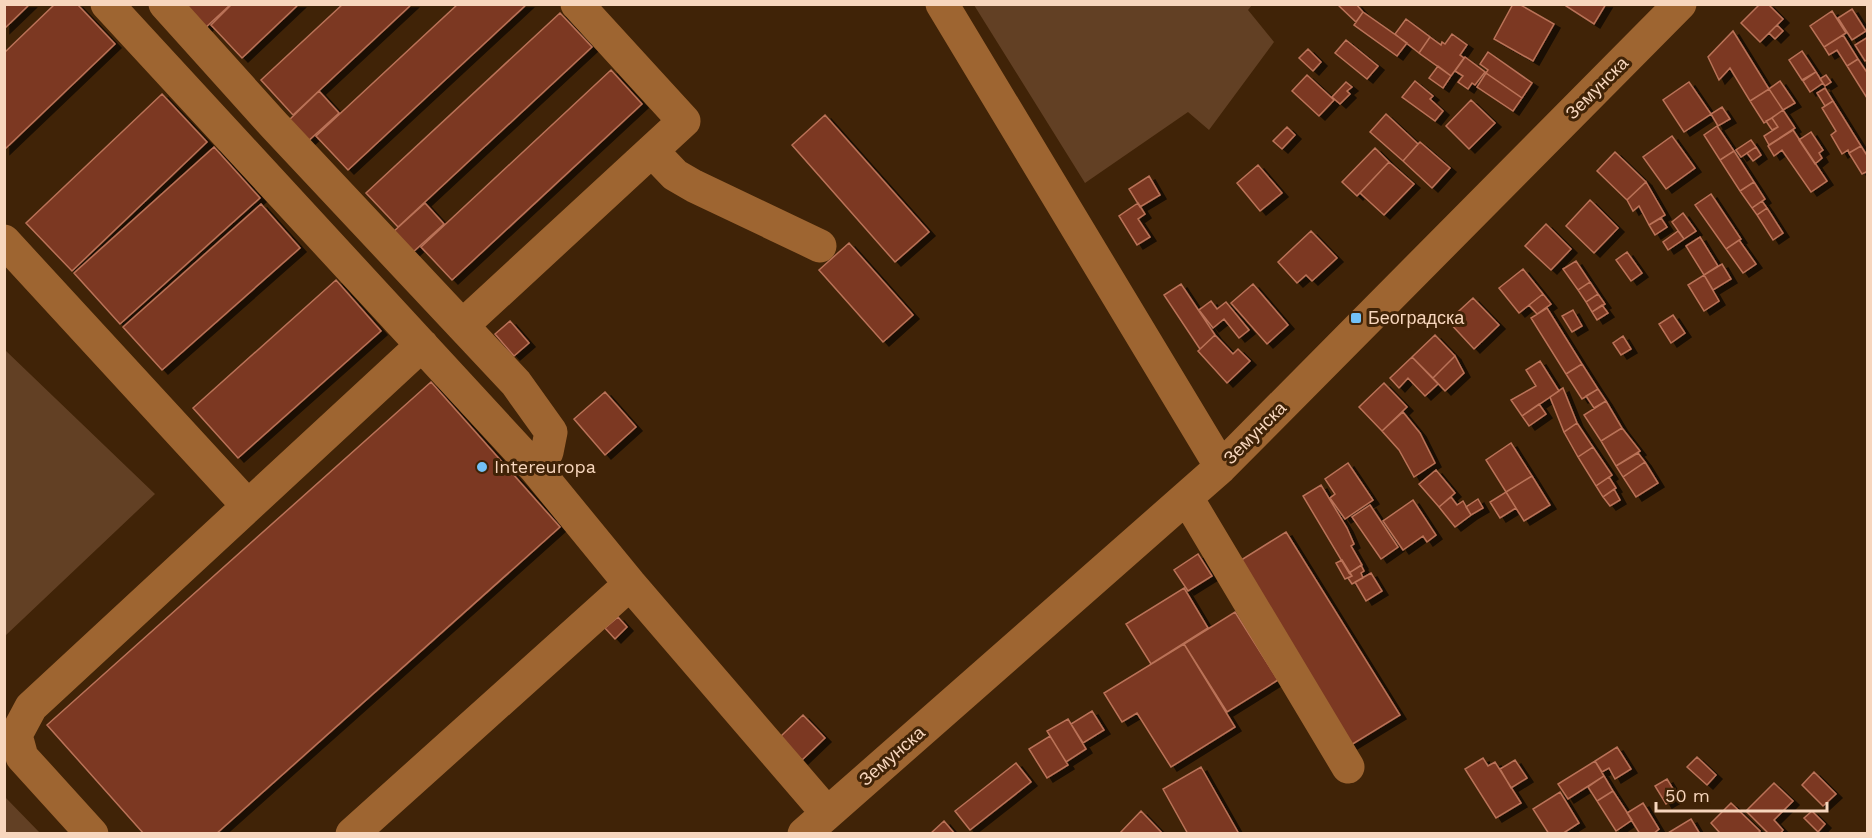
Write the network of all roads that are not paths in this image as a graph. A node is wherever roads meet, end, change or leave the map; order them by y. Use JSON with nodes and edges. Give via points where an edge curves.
{"nodes":[{"id":1,"x":107,"y":4,"type":"edge"},
{"id":2,"x":165,"y":4,"type":"edge"},
{"id":3,"x":577,"y":4,"type":"edge"},
{"id":4,"x":942,"y":4,"type":"edge"},
{"id":5,"x":1680,"y":4,"type":"edge"},
{"id":6,"x":652,"y":151,"type":"junction"},
{"id":7,"x":4,"y":241,"type":"edge"},
{"id":8,"x":820,"y":246,"type":"dead end"},
{"id":9,"x":463,"y":326,"type":"junction"},
{"id":10,"x":422,"y":345,"type":"junction"},
{"id":11,"x":1221,"y":467,"type":"junction"},
{"id":12,"x":535,"y":468,"type":"junction"},
{"id":13,"x":1187,"y":498,"type":"junction"},
{"id":14,"x":248,"y":506,"type":"junction"},
{"id":15,"x":630,"y":584,"type":"junction"},
{"id":16,"x":1348,"y":767,"type":"dead end"},
{"id":17,"x":815,"y":824,"type":"edge"},
{"id":18,"x":92,"y":834,"type":"edge"},
{"id":19,"x":352,"y":834,"type":"edge"}],
"edges":[{"from":1,"to":10,"type":"street"},
{"from":2,"to":9,"type":"street"},
{"from":3,"to":6,"type":"street","via":[[684,121]]},
{"from":4,"to":11,"type":"street"},
{"from":5,"to":11,"type":"street","name":"Земунска"},
{"from":6,"to":8,"type":"street","via":[[666,168],[684,180]]},
{"from":6,"to":9,"type":"street"},
{"from":7,"to":14,"type":"street"},
{"from":9,"to":12,"type":"street","via":[[516,382],[551,432],[548,452]]},
{"from":10,"to":12,"type":"street"},
{"from":10,"to":14,"type":"street"},
{"from":11,"to":13,"type":"street","name":"Земунска"},
{"from":12,"to":15,"type":"street"},
{"from":13,"to":16,"type":"street"},
{"from":13,"to":17,"type":"street","name":"Земунска"},
{"from":14,"to":18,"type":"street","via":[[30,707],[16,735],[22,757]]},
{"from":15,"to":17,"type":"street"},
{"from":15,"to":19,"type":"street"}]}
